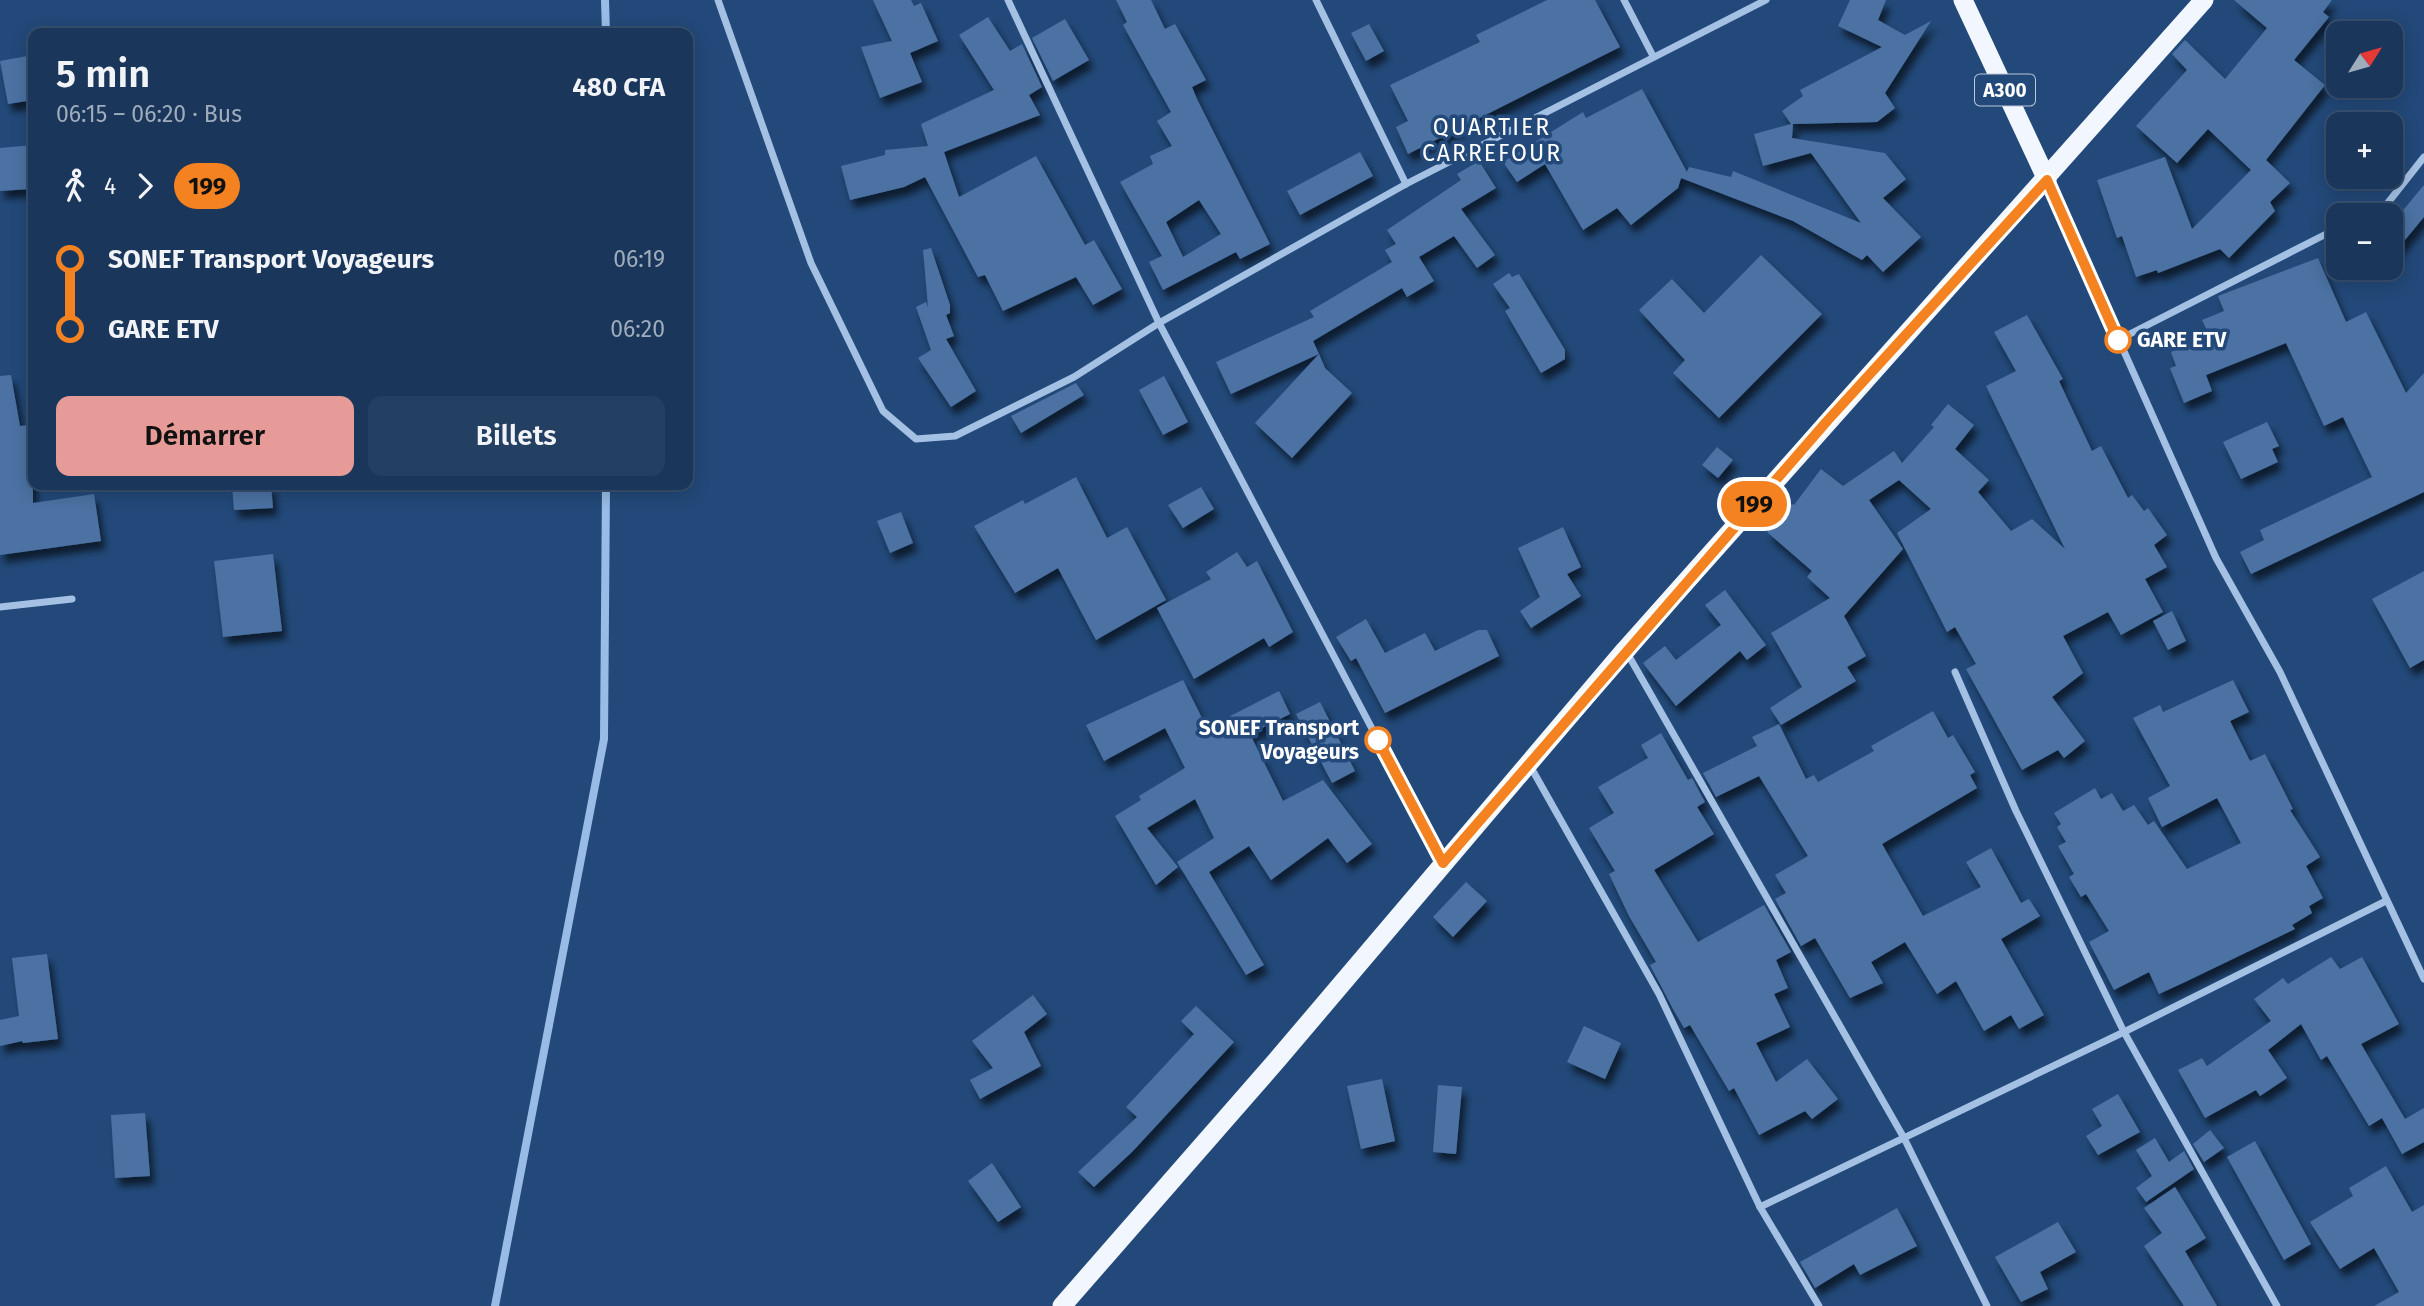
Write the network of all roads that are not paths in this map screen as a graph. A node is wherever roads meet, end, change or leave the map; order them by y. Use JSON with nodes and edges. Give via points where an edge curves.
{"nodes":[{"id":1,"x":718,"y":0,"type":"edge"},
{"id":2,"x":1008,"y":0,"type":"edge"},
{"id":3,"x":1316,"y":0,"type":"edge"},
{"id":4,"x":1624,"y":0,"type":"edge"},
{"id":5,"x":1766,"y":0,"type":"edge"},
{"id":6,"x":1963,"y":0,"type":"edge"},
{"id":7,"x":2204,"y":0,"type":"edge"},
{"id":8,"x":1653,"y":56,"type":"junction"},
{"id":9,"x":2424,"y":157,"type":"edge"},
{"id":10,"x":2047,"y":180,"type":"junction"},
{"id":11,"x":1406,"y":184,"type":"junction"},
{"id":12,"x":2388,"y":203,"type":"edge"},
{"id":13,"x":2326,"y":234,"type":"edge"},
{"id":14,"x":1159,"y":323,"type":"junction"},
{"id":15,"x":2118,"y":340,"type":"junction"},
{"id":16,"x":72,"y":599,"type":"dead end"},
{"id":17,"x":0,"y":607,"type":"edge"},
{"id":18,"x":1625,"y":650,"type":"junction"},
{"id":19,"x":1955,"y":672,"type":"dead end"},
{"id":20,"x":1528,"y":764,"type":"junction"},
{"id":21,"x":1443,"y":863,"type":"junction"},
{"id":22,"x":2386,"y":901,"type":"junction"},
{"id":23,"x":2424,"y":979,"type":"edge"},
{"id":24,"x":2124,"y":1032,"type":"junction"},
{"id":25,"x":1904,"y":1138,"type":"junction"},
{"id":26,"x":1760,"y":1207,"type":"junction"},
{"id":27,"x":1062,"y":1306,"type":"edge"},
{"id":28,"x":1819,"y":1306,"type":"edge"},
{"id":29,"x":1987,"y":1306,"type":"edge"},
{"id":30,"x":2277,"y":1306,"type":"edge"}],
"edges":[{"from":1,"to":14,"type":"street","via":[[811,263],[883,411],[916,439],[956,436],[1074,377]]},
{"from":2,"to":14,"type":"street"},
{"from":3,"to":11,"type":"street"},
{"from":4,"to":8,"type":"street"},
{"from":5,"to":8,"type":"street"},
{"from":6,"to":10,"type":"highway","number":"A300"},
{"from":7,"to":10,"type":"highway"},
{"from":8,"to":11,"type":"street"},
{"from":9,"to":12,"type":"street"},
{"from":10,"to":15,"type":"street"},
{"from":10,"to":18,"type":"highway"},
{"from":11,"to":14,"type":"street"},
{"from":13,"to":15,"type":"street"},
{"from":14,"to":21,"type":"street"},
{"from":15,"to":22,"type":"street","via":[[2216,558],[2280,672]]},
{"from":16,"to":17,"type":"street"},
{"from":18,"to":20,"type":"highway"},
{"from":18,"to":25,"type":"street"},
{"from":19,"to":24,"type":"street","via":[[2016,811]]},
{"from":20,"to":21,"type":"highway"},
{"from":20,"to":26,"type":"street","via":[[1659,993]]},
{"from":21,"to":27,"type":"highway"},
{"from":22,"to":23,"type":"street"},
{"from":22,"to":24,"type":"street"},
{"from":24,"to":25,"type":"street"},
{"from":24,"to":30,"type":"street"},
{"from":25,"to":26,"type":"street"},
{"from":25,"to":29,"type":"street"},
{"from":26,"to":28,"type":"street"}]}
